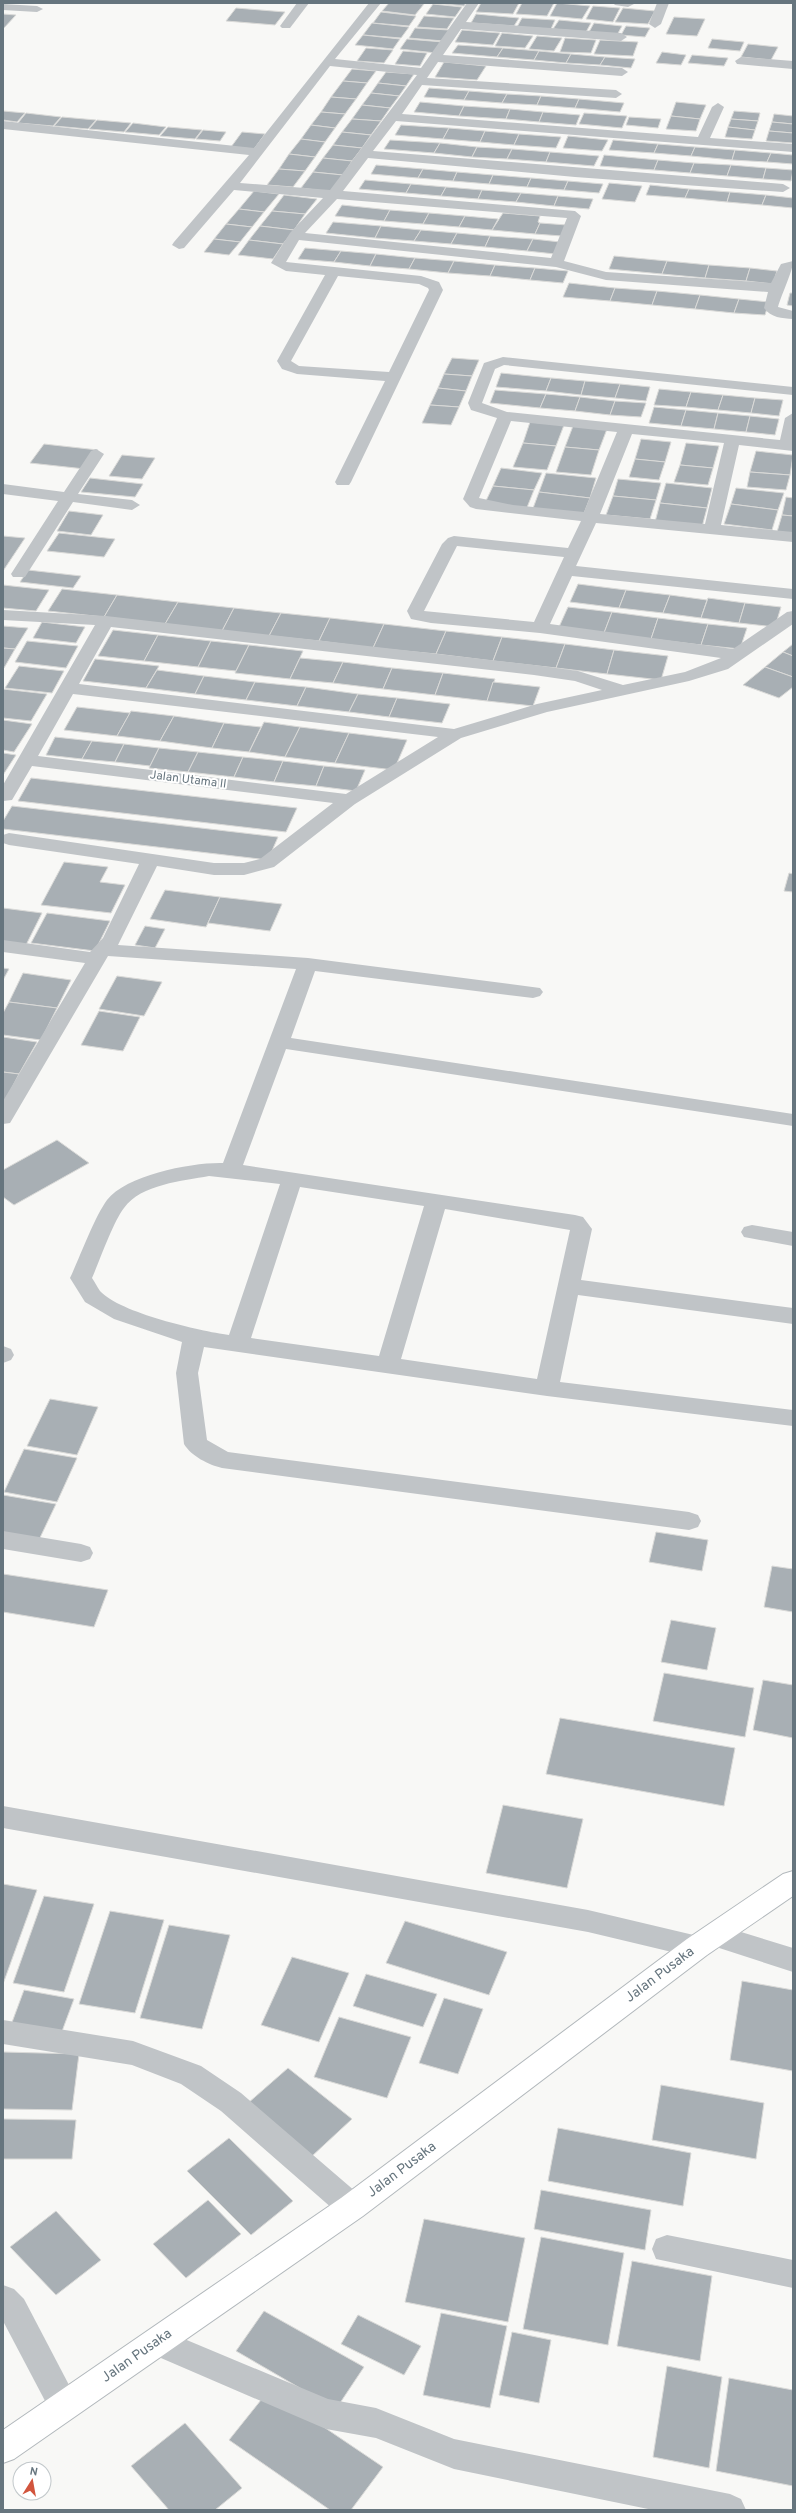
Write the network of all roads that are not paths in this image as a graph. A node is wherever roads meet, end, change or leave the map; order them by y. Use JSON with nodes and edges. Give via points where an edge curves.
{"nodes":[{"id":1,"x":303,"y":3,"type":"edge"},
{"id":2,"x":375,"y":3,"type":"edge"},
{"id":3,"x":473,"y":3,"type":"edge"},
{"id":4,"x":663,"y":3,"type":"edge"},
{"id":5,"x":3,"y":7,"type":"edge"},
{"id":6,"x":37,"y":9,"type":"dead end"},
{"id":7,"x":655,"y":24,"type":"dead end"},
{"id":8,"x":457,"y":25,"type":"junction"},
{"id":9,"x":286,"y":26,"type":"dead end"},
{"id":10,"x":621,"y":37,"type":"dead end"},
{"id":11,"x":434,"y":58,"type":"junction"},
{"id":12,"x":741,"y":61,"type":"dead end"},
{"id":13,"x":327,"y":62,"type":"junction"},
{"id":14,"x":793,"y":65,"type":"edge"},
{"id":15,"x":622,"y":72,"type":"dead end"},
{"id":16,"x":422,"y":77,"type":"junction"},
{"id":17,"x":616,"y":94,"type":"dead end"},
{"id":18,"x":718,"y":107,"type":"dead end"},
{"id":19,"x":392,"y":118,"type":"junction"},
{"id":20,"x":3,"y":126,"type":"edge"},
{"id":21,"x":702,"y":142,"type":"junction"},
{"id":22,"x":793,"y":148,"type":"edge"},
{"id":23,"x":258,"y":152,"type":"junction"},
{"id":24,"x":362,"y":154,"type":"junction"},
{"id":25,"x":230,"y":186,"type":"junction"},
{"id":26,"x":783,"y":188,"type":"dead end"},
{"id":27,"x":334,"y":194,"type":"junction"},
{"id":28,"x":295,"y":236,"type":"junction"},
{"id":29,"x":178,"y":245,"type":"dead end"},
{"id":30,"x":556,"y":263,"type":"junction"},
{"id":31,"x":793,"y":265,"type":"edge"},
{"id":32,"x":333,"y":272,"type":"junction"},
{"id":33,"x":776,"y":288,"type":"junction"},
{"id":34,"x":793,"y":315,"type":"edge"},
{"id":35,"x":393,"y":377,"type":"junction"},
{"id":36,"x":793,"y":391,"type":"edge"},
{"id":37,"x":506,"y":416,"type":"junction"},
{"id":38,"x":793,"y":418,"type":"edge"},
{"id":39,"x":627,"y":428,"type":"junction"},
{"id":40,"x":733,"y":439,"type":"junction"},
{"id":41,"x":790,"y":446,"type":"edge"},
{"id":42,"x":96,"y":454,"type":"dead end"},
{"id":43,"x":343,"y":482,"type":"dead end"},
{"id":44,"x":3,"y":489,"type":"edge"},
{"id":45,"x":68,"y":498,"type":"junction"},
{"id":46,"x":132,"y":505,"type":"dead end"},
{"id":47,"x":590,"y":518,"type":"junction"},
{"id":48,"x":712,"y":529,"type":"junction"},
{"id":49,"x":793,"y":537,"type":"edge"},
{"id":50,"x":574,"y":553,"type":"junction"},
{"id":51,"x":566,"y":570,"type":"junction"},
{"id":52,"x":19,"y":574,"type":"dead end"},
{"id":53,"x":793,"y":594,"type":"edge"},
{"id":54,"x":3,"y":615,"type":"edge"},
{"id":55,"x":793,"y":616,"type":"edge"},
{"id":56,"x":106,"y":621,"type":"junction"},
{"id":57,"x":540,"y":628,"type":"junction"},
{"id":58,"x":737,"y":655,"type":"junction"},
{"id":59,"x":68,"y":688,"type":"junction"},
{"id":60,"x":624,"y":691,"type":"junction"},
{"id":61,"x":455,"y":734,"type":"junction"},
{"id":62,"x":26,"y":760,"type":"junction"},
{"id":63,"x":6,"y":796,"type":"dead end"},
{"id":64,"x":349,"y":800,"type":"junction"},
{"id":65,"x":9,"y":839,"type":"dead end"},
{"id":66,"x":150,"y":861,"type":"junction"},
{"id":67,"x":3,"y":946,"type":"edge"},
{"id":68,"x":99,"y":955,"type":"junction"},
{"id":69,"x":308,"y":964,"type":"junction"},
{"id":70,"x":533,"y":992,"type":"dead end"},
{"id":71,"x":278,"y":1042,"type":"junction"},
{"id":72,"x":3,"y":1118,"type":"edge"},
{"id":73,"x":793,"y":1120,"type":"edge"},
{"id":74,"x":231,"y":1170,"type":"junction"},
{"id":75,"x":292,"y":1179,"type":"junction"},
{"id":76,"x":437,"y":1200,"type":"junction"},
{"id":77,"x":752,"y":1232,"type":"dead end"},
{"id":78,"x":793,"y":1239,"type":"edge"},
{"id":79,"x":569,"y":1286,"type":"junction"},
{"id":80,"x":793,"y":1316,"type":"edge"},
{"id":81,"x":194,"y":1338,"type":"junction"},
{"id":82,"x":238,"y":1343,"type":"junction"},
{"id":83,"x":388,"y":1364,"type":"junction"},
{"id":84,"x":548,"y":1388,"type":"junction"},
{"id":85,"x":793,"y":1418,"type":"edge"},
{"id":86,"x":689,"y":1521,"type":"dead end"},
{"id":87,"x":3,"y":1540,"type":"edge"},
{"id":88,"x":81,"y":1553,"type":"dead end"},
{"id":89,"x":3,"y":1817,"type":"edge"},
{"id":90,"x":793,"y":1882,"type":"edge"},
{"id":91,"x":706,"y":1941,"type":"junction"},
{"id":92,"x":793,"y":1960,"type":"edge"},
{"id":93,"x":3,"y":2032,"type":"edge"},
{"id":94,"x":352,"y":2207,"type":"junction"},
{"id":95,"x":667,"y":2249,"type":"dead end"},
{"id":96,"x":793,"y":2274,"type":"edge"},
{"id":97,"x":3,"y":2299,"type":"edge"},
{"id":98,"x":158,"y":2342,"type":"junction"},
{"id":99,"x":64,"y":2406,"type":"junction"},
{"id":100,"x":3,"y":2448,"type":"edge"},
{"id":101,"x":730,"y":2510,"type":"edge"}],
"edges":[{"from":1,"to":9,"type":"street"},
{"from":2,"to":13,"type":"street"},
{"from":3,"to":8,"type":"street"},
{"from":4,"to":7,"type":"street"},
{"from":5,"to":6,"type":"street"},
{"from":8,"to":10,"type":"street"},
{"from":8,"to":11,"type":"street"},
{"from":11,"to":15,"type":"street"},
{"from":11,"to":16,"type":"street"},
{"from":12,"to":14,"type":"street"},
{"from":13,"to":16,"type":"street"},
{"from":13,"to":23,"type":"street"},
{"from":16,"to":17,"type":"street"},
{"from":16,"to":19,"type":"street"},
{"from":18,"to":21,"type":"street"},
{"from":19,"to":21,"type":"street"},
{"from":19,"to":24,"type":"street"},
{"from":20,"to":23,"type":"street"},
{"from":21,"to":22,"type":"street"},
{"from":23,"to":25,"type":"street"},
{"from":24,"to":26,"type":"street","via":[[575,174]]},
{"from":24,"to":27,"type":"street"},
{"from":25,"to":27,"type":"street"},
{"from":25,"to":29,"type":"street"},
{"from":27,"to":28,"type":"street"},
{"from":27,"to":30,"type":"street","via":[[570,214],[574,216]]},
{"from":28,"to":30,"type":"street"},
{"from":28,"to":32,"type":"street","via":[[280,259],[280,266]]},
{"from":30,"to":33,"type":"street","via":[[606,276]]},
{"from":31,"to":33,"type":"street","via":[[786,267]]},
{"from":32,"to":35,"type":"street","via":[[421,280],[434,285],[436,290]]},
{"from":32,"to":35,"type":"street","via":[[284,361],[287,366],[298,370]]},
{"from":33,"to":34,"type":"street","via":[[771,308],[778,313]]},
{"from":35,"to":43,"type":"street"},
{"from":36,"to":37,"type":"street","via":[[503,361],[489,366],[475,404],[483,411]]},
{"from":37,"to":39,"type":"street"},
{"from":37,"to":47,"type":"street","via":[[471,495],[473,502],[488,507]]},
{"from":38,"to":41,"type":"street"},
{"from":39,"to":40,"type":"street"},
{"from":39,"to":47,"type":"street"},
{"from":40,"to":41,"type":"street"},
{"from":40,"to":48,"type":"street"},
{"from":42,"to":45,"type":"street"},
{"from":44,"to":45,"type":"street"},
{"from":45,"to":46,"type":"street"},
{"from":45,"to":52,"type":"street"},
{"from":47,"to":48,"type":"street"},
{"from":47,"to":50,"type":"street"},
{"from":48,"to":49,"type":"street"},
{"from":50,"to":51,"type":"street"},
{"from":50,"to":57,"type":"street","via":[[454,540],[415,611],[417,615],[431,618]]},
{"from":51,"to":53,"type":"street"},
{"from":51,"to":57,"type":"street"},
{"from":54,"to":56,"type":"street"},
{"from":55,"to":58,"type":"street"},
{"from":56,"to":59,"type":"street"},
{"from":56,"to":60,"type":"street","via":[[578,676]]},
{"from":57,"to":58,"type":"street"},
{"from":58,"to":60,"type":"street","via":[[722,665],[689,676]]},
{"from":59,"to":61,"type":"street"},
{"from":59,"to":62,"type":"street"},
{"from":60,"to":61,"type":"street","via":[[543,708]]},
{"from":61,"to":64,"type":"street"},
{"from":62,"to":63,"type":"street"},
{"from":62,"to":64,"type":"street","name":"Jalan Utama ll"},
{"from":64,"to":66,"type":"street","via":[[256,868],[214,869]]},
{"from":65,"to":66,"type":"street"},
{"from":66,"to":68,"type":"street","via":[[119,927]]},
{"from":67,"to":68,"type":"street"},
{"from":68,"to":69,"type":"street"},
{"from":68,"to":72,"type":"street"},
{"from":69,"to":70,"type":"street"},
{"from":69,"to":71,"type":"street"},
{"from":71,"to":73,"type":"street"},
{"from":71,"to":74,"type":"street"},
{"from":74,"to":75,"type":"street"},
{"from":74,"to":81,"type":"street","via":[[209,1169],[133,1189],[115,1204],[81,1278],[93,1297],[122,1314]]},
{"from":75,"to":76,"type":"street"},
{"from":75,"to":82,"type":"street"},
{"from":76,"to":79,"type":"street","via":[[575,1222],[581,1228]]},
{"from":76,"to":83,"type":"street"},
{"from":77,"to":78,"type":"street"},
{"from":79,"to":80,"type":"street"},
{"from":79,"to":84,"type":"street"},
{"from":81,"to":82,"type":"street"},
{"from":81,"to":86,"type":"street","via":[[187,1373],[196,1444],[222,1460]]},
{"from":82,"to":83,"type":"street"},
{"from":83,"to":84,"type":"street"},
{"from":84,"to":85,"type":"street"},
{"from":87,"to":88,"type":"street"},
{"from":89,"to":91,"type":"street"},
{"from":90,"to":91,"type":"street","name":"Jalan Pusaka"},
{"from":91,"to":92,"type":"street"},
{"from":91,"to":94,"type":"street","name":"Jalan Pusaka"},
{"from":93,"to":94,"type":"street","via":[[133,2053],[191,2075],[231,2102]]},
{"from":94,"to":98,"type":"street","name":"Jalan Pusaka"},
{"from":95,"to":96,"type":"street"},
{"from":97,"to":99,"type":"street","via":[[13,2309]]},
{"from":98,"to":99,"type":"street","name":"Jalan Pusaka"},
{"from":98,"to":101,"type":"street","via":[[326,2414],[376,2423],[454,2454]]},
{"from":99,"to":100,"type":"street","name":"Jalan Pusaka"}]}
